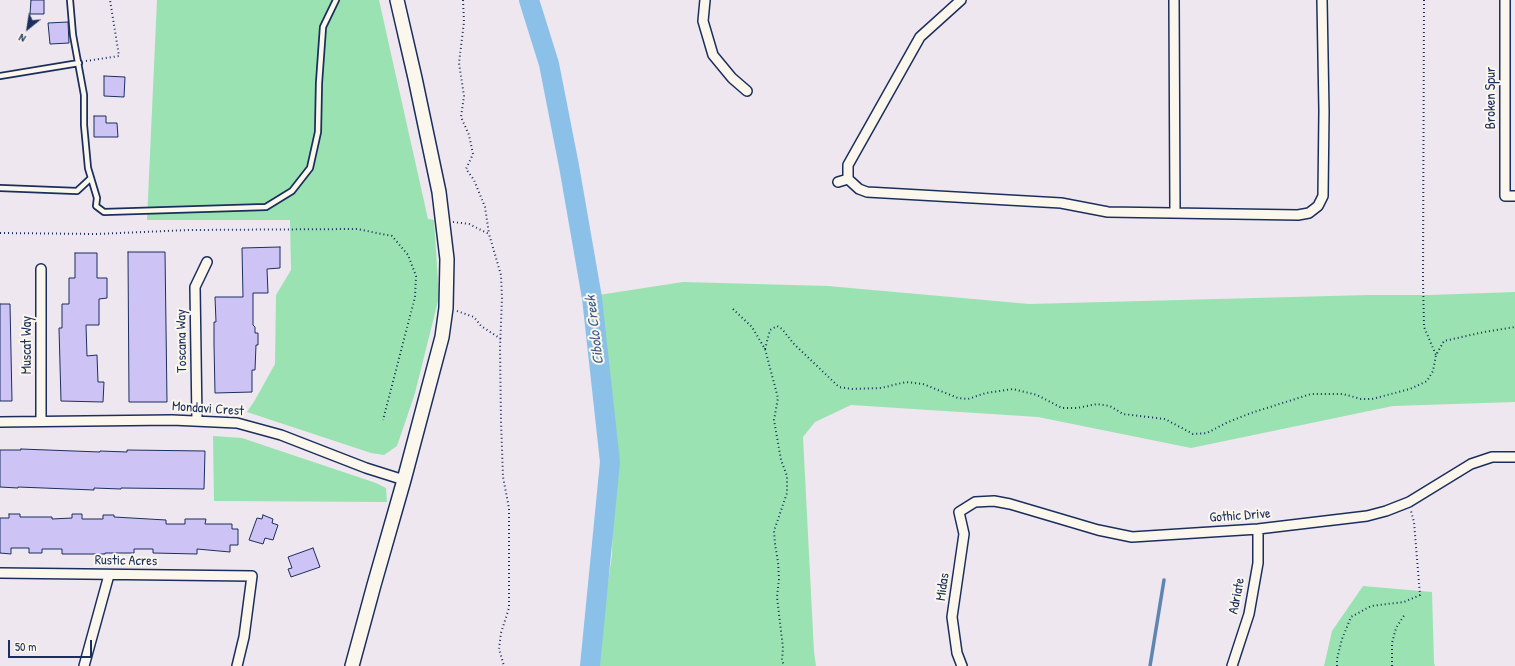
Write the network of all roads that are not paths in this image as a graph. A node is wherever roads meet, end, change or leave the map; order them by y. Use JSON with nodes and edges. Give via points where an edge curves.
{"nodes":[{"id":1,"x":70,"y":0,"type":"edge"},
{"id":2,"x":336,"y":0,"type":"edge"},
{"id":3,"x":397,"y":0,"type":"edge"},
{"id":4,"x":705,"y":0,"type":"edge"},
{"id":5,"x":961,"y":0,"type":"edge"},
{"id":6,"x":1174,"y":0,"type":"edge"},
{"id":7,"x":1322,"y":0,"type":"edge"},
{"id":8,"x":1506,"y":0,"type":"edge"},
{"id":9,"x":79,"y":62,"type":"junction"},
{"id":10,"x":0,"y":76,"type":"edge"},
{"id":11,"x":747,"y":91,"type":"dead end"},
{"id":12,"x":91,"y":178,"type":"junction"},
{"id":13,"x":848,"y":179,"type":"junction"},
{"id":14,"x":838,"y":182,"type":"dead end"},
{"id":15,"x":0,"y":188,"type":"edge"},
{"id":16,"x":1515,"y":196,"type":"edge"},
{"id":17,"x":1174,"y":212,"type":"junction"},
{"id":18,"x":207,"y":262,"type":"dead end"},
{"id":19,"x":41,"y":269,"type":"dead end"},
{"id":20,"x":41,"y":421,"type":"junction"},
{"id":21,"x":197,"y":421,"type":"junction"},
{"id":22,"x":0,"y":422,"type":"edge"},
{"id":23,"x":1515,"y":456,"type":"edge"},
{"id":24,"x":404,"y":480,"type":"junction"},
{"id":25,"x":959,"y":512,"type":"joint"},
{"id":26,"x":1258,"y":529,"type":"junction"},
{"id":27,"x":0,"y":573,"type":"edge"},
{"id":28,"x":109,"y":574,"type":"junction"},
{"id":29,"x":84,"y":666,"type":"edge"},
{"id":30,"x":237,"y":666,"type":"edge"},
{"id":31,"x":352,"y":666,"type":"edge"},
{"id":32,"x":962,"y":666,"type":"edge"},
{"id":33,"x":1232,"y":666,"type":"edge"}],
"edges":[{"from":1,"to":9,"type":"lane","via":[[73,35]]},
{"from":2,"to":12,"type":"lane","via":[[323,27],[318,132],[310,168],[292,191],[266,207],[104,212],[96,206],[97,198]]},
{"from":3,"to":24,"type":"main road","via":[[439,192],[447,259],[446,308],[442,337]]},
{"from":4,"to":11,"type":"street","via":[[704,21],[713,54],[732,78]]},
{"from":5,"to":13,"type":"street","via":[[920,37],[848,165]]},
{"from":6,"to":17,"type":"street"},
{"from":7,"to":17,"type":"street","via":[[1323,180],[1322,196],[1318,206],[1309,213],[1298,215]]},
{"from":8,"to":16,"type":"street","name":"Broken Spur","via":[[1505,196]]},
{"from":9,"to":10,"type":"lane"},
{"from":9,"to":12,"type":"lane"},
{"from":12,"to":15,"type":"lane","via":[[77,191]]},
{"from":13,"to":14,"type":"street"},
{"from":13,"to":17,"type":"street","via":[[860,190],[867,192],[1061,203],[1108,212]]},
{"from":18,"to":21,"type":"street","name":"Toscana Way","via":[[195,287]]},
{"from":19,"to":20,"type":"street","name":"Muscat Way"},
{"from":20,"to":21,"type":"street","name":"Mondavi Crest"},
{"from":20,"to":22,"type":"street","name":"Mondavi Crest"},
{"from":21,"to":24,"type":"street","name":"Mondavi Crest","via":[[237,423],[281,435]]},
{"from":23,"to":26,"type":"street","name":"Gothic Drive","via":[[1492,458],[1471,464],[1409,502],[1386,511],[1367,516]]},
{"from":24,"to":31,"type":"main road"},
{"from":25,"to":26,"type":"street","name":"Gothic Drive","via":[[975,502],[994,501],[1132,537]]},
{"from":25,"to":32,"type":"street","name":"Midas","via":[[964,534],[952,617],[957,653]]},
{"from":26,"to":33,"type":"street","name":"Adriate","via":[[1258,563],[1249,614]]},
{"from":27,"to":28,"type":"street","name":"Rustic Acres"},
{"from":28,"to":29,"type":"street"},
{"from":28,"to":30,"type":"street","name":"Rustic Acres","via":[[252,576],[244,637]]}]}
